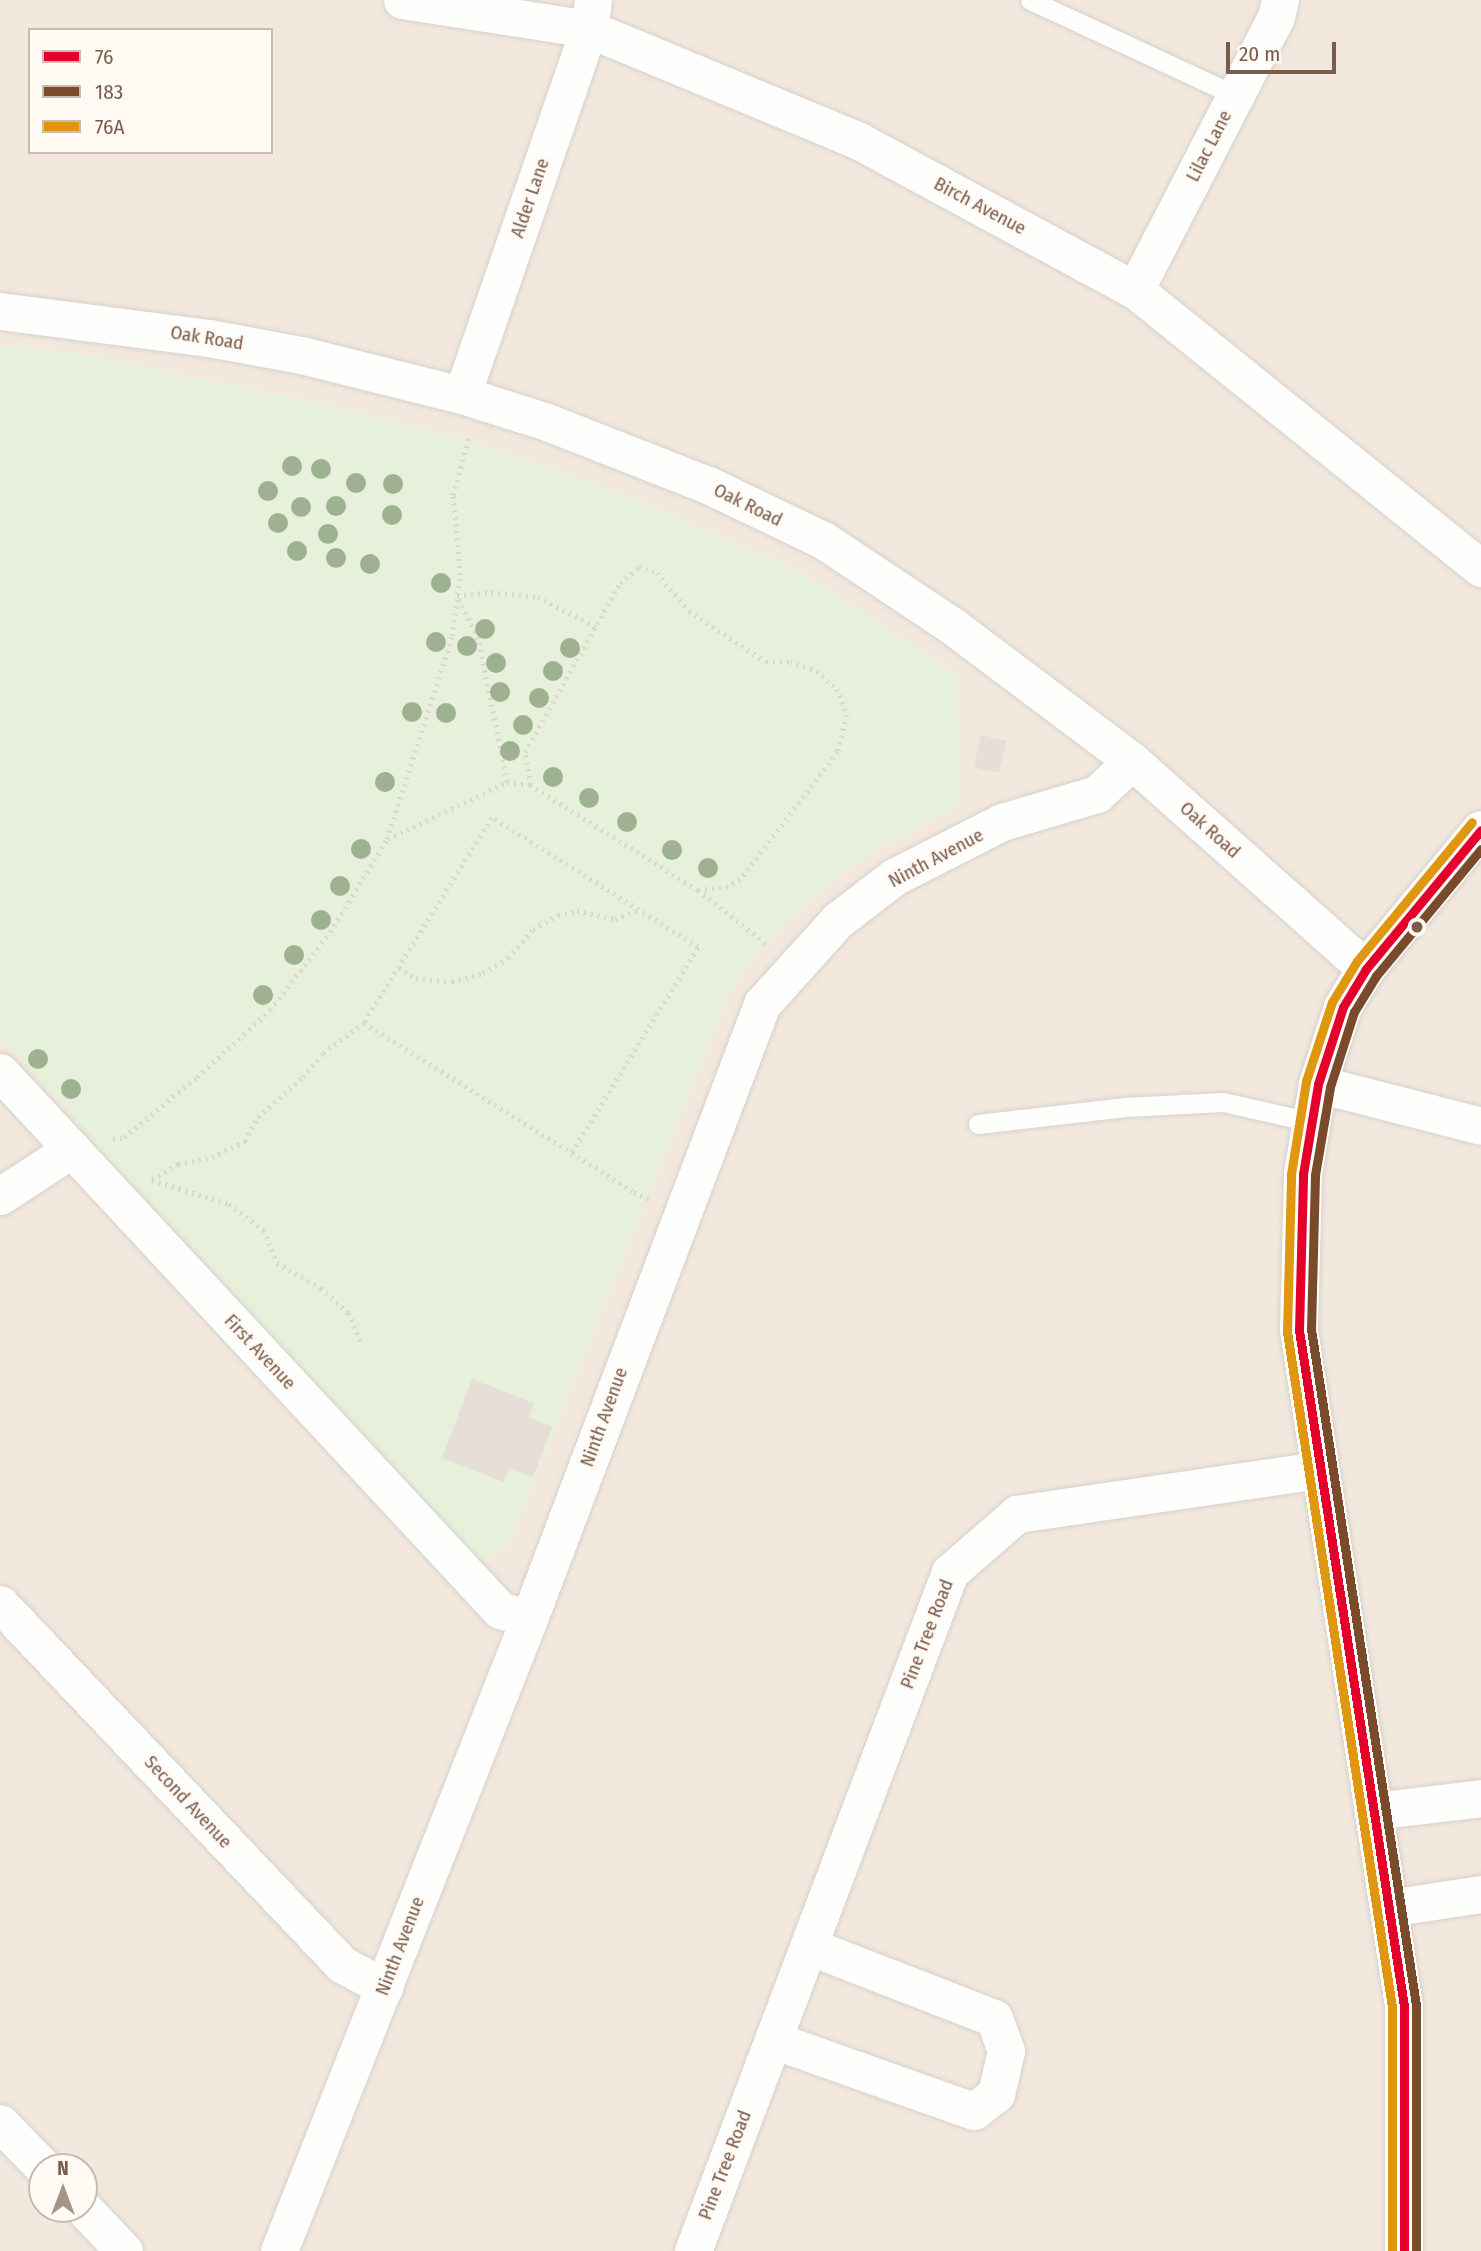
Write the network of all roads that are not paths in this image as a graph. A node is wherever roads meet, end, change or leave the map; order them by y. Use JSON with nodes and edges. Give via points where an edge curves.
{"nodes":[{"id":1,"x":402,"y":0,"type":"edge"},
{"id":2,"x":1031,"y":0,"type":"edge"},
{"id":3,"x":1280,"y":0,"type":"edge"},
{"id":4,"x":591,"y":14,"type":"edge"},
{"id":5,"x":1235,"y":96,"type":"junction"},
{"id":6,"x":1135,"y":290,"type":"junction"},
{"id":7,"x":0,"y":311,"type":"edge"},
{"id":8,"x":462,"y":395,"type":"junction"},
{"id":9,"x":1481,"y":568,"type":"edge"},
{"id":10,"x":1132,"y":761,"type":"junction"},
{"id":11,"x":1481,"y":830,"type":"edge"},
{"id":12,"x":1366,"y":969,"type":"junction"},
{"id":13,"x":0,"y":1072,"type":"edge"},
{"id":14,"x":1318,"y":1084,"type":"junction"},
{"id":15,"x":1312,"y":1122,"type":"junction"},
{"id":16,"x":978,"y":1124,"type":"dead end"},
{"id":17,"x":1481,"y":1126,"type":"edge"},
{"id":18,"x":72,"y":1149,"type":"junction"},
{"id":19,"x":0,"y":1196,"type":"edge"},
{"id":20,"x":1320,"y":1470,"type":"junction"},
{"id":21,"x":0,"y":1604,"type":"edge"},
{"id":22,"x":529,"y":1619,"type":"junction"},
{"id":23,"x":1481,"y":1798,"type":"edge"},
{"id":24,"x":1374,"y":1811,"type":"junction"},
{"id":25,"x":1481,"y":1895,"type":"edge"},
{"id":26,"x":1389,"y":1908,"type":"junction"},
{"id":27,"x":808,"y":1946,"type":"junction"},
{"id":28,"x":384,"y":1987,"type":"junction"},
{"id":29,"x":773,"y":2040,"type":"junction"},
{"id":30,"x":0,"y":2123,"type":"edge"},
{"id":31,"x":29,"y":2153,"type":"edge"},
{"id":32,"x":97,"y":2223,"type":"edge"},
{"id":33,"x":124,"y":2251,"type":"edge"},
{"id":34,"x":279,"y":2251,"type":"edge"},
{"id":35,"x":693,"y":2251,"type":"edge"},
{"id":36,"x":1404,"y":2251,"type":"edge"}],
"edges":[{"from":1,"to":4,"type":"street","name":"Birch Avenue"},
{"from":2,"to":5,"type":"lane"},
{"from":3,"to":5,"type":"street","name":"Lilac Lane"},
{"from":4,"to":6,"type":"street","name":"Birch Avenue","via":[[859,141]]},
{"from":4,"to":8,"type":"street","name":"Alder Lane"},
{"from":5,"to":6,"type":"street","name":"Lilac Lane"},
{"from":6,"to":9,"type":"street","name":"Birch Avenue"},
{"from":7,"to":8,"type":"street","name":"Oak Road","via":[[209,338]]},
{"from":8,"to":10,"type":"street","name":"Oak Road","via":[[548,422],[708,485],[822,540],[951,625]]},
{"from":10,"to":12,"type":"street","name":"Oak Road"},
{"from":10,"to":22,"type":"street","name":"Ninth Avenue","via":[[1097,794],[1002,822],[894,877],[838,920],[762,1004]]},
{"from":11,"to":12,"type":"street"},
{"from":12,"to":14,"type":"street","via":[[1343,1007]]},
{"from":13,"to":18,"type":"street","name":"First Avenue"},
{"from":14,"to":15,"type":"street"},
{"from":14,"to":17,"type":"street"},
{"from":15,"to":16,"type":"lane","via":[[1223,1102],[1125,1107]]},
{"from":15,"to":20,"type":"street","via":[[1303,1174],[1298,1330]]},
{"from":18,"to":19,"type":"street"},
{"from":18,"to":22,"type":"street","name":"First Avenue","via":[[500,1610]]},
{"from":20,"to":24,"type":"street"},
{"from":20,"to":27,"type":"street","name":"Pine Tree Road","via":[[1017,1514],[950,1572]]},
{"from":21,"to":28,"type":"street","name":"Second Avenue","via":[[342,1965]]},
{"from":22,"to":28,"type":"street","name":"Ninth Avenue"},
{"from":23,"to":24,"type":"street"},
{"from":24,"to":26,"type":"street"},
{"from":25,"to":26,"type":"street"},
{"from":26,"to":36,"type":"street","via":[[1404,2006]]},
{"from":27,"to":29,"type":"street","name":"Pine Tree Road"},
{"from":27,"to":29,"type":"street","via":[[994,2018],[1006,2051],[996,2094],[974,2112]]},
{"from":28,"to":34,"type":"street","name":"Ninth Avenue"},
{"from":29,"to":35,"type":"street","name":"Pine Tree Road"},
{"from":30,"to":31,"type":"street"},
{"from":32,"to":33,"type":"street"}]}
